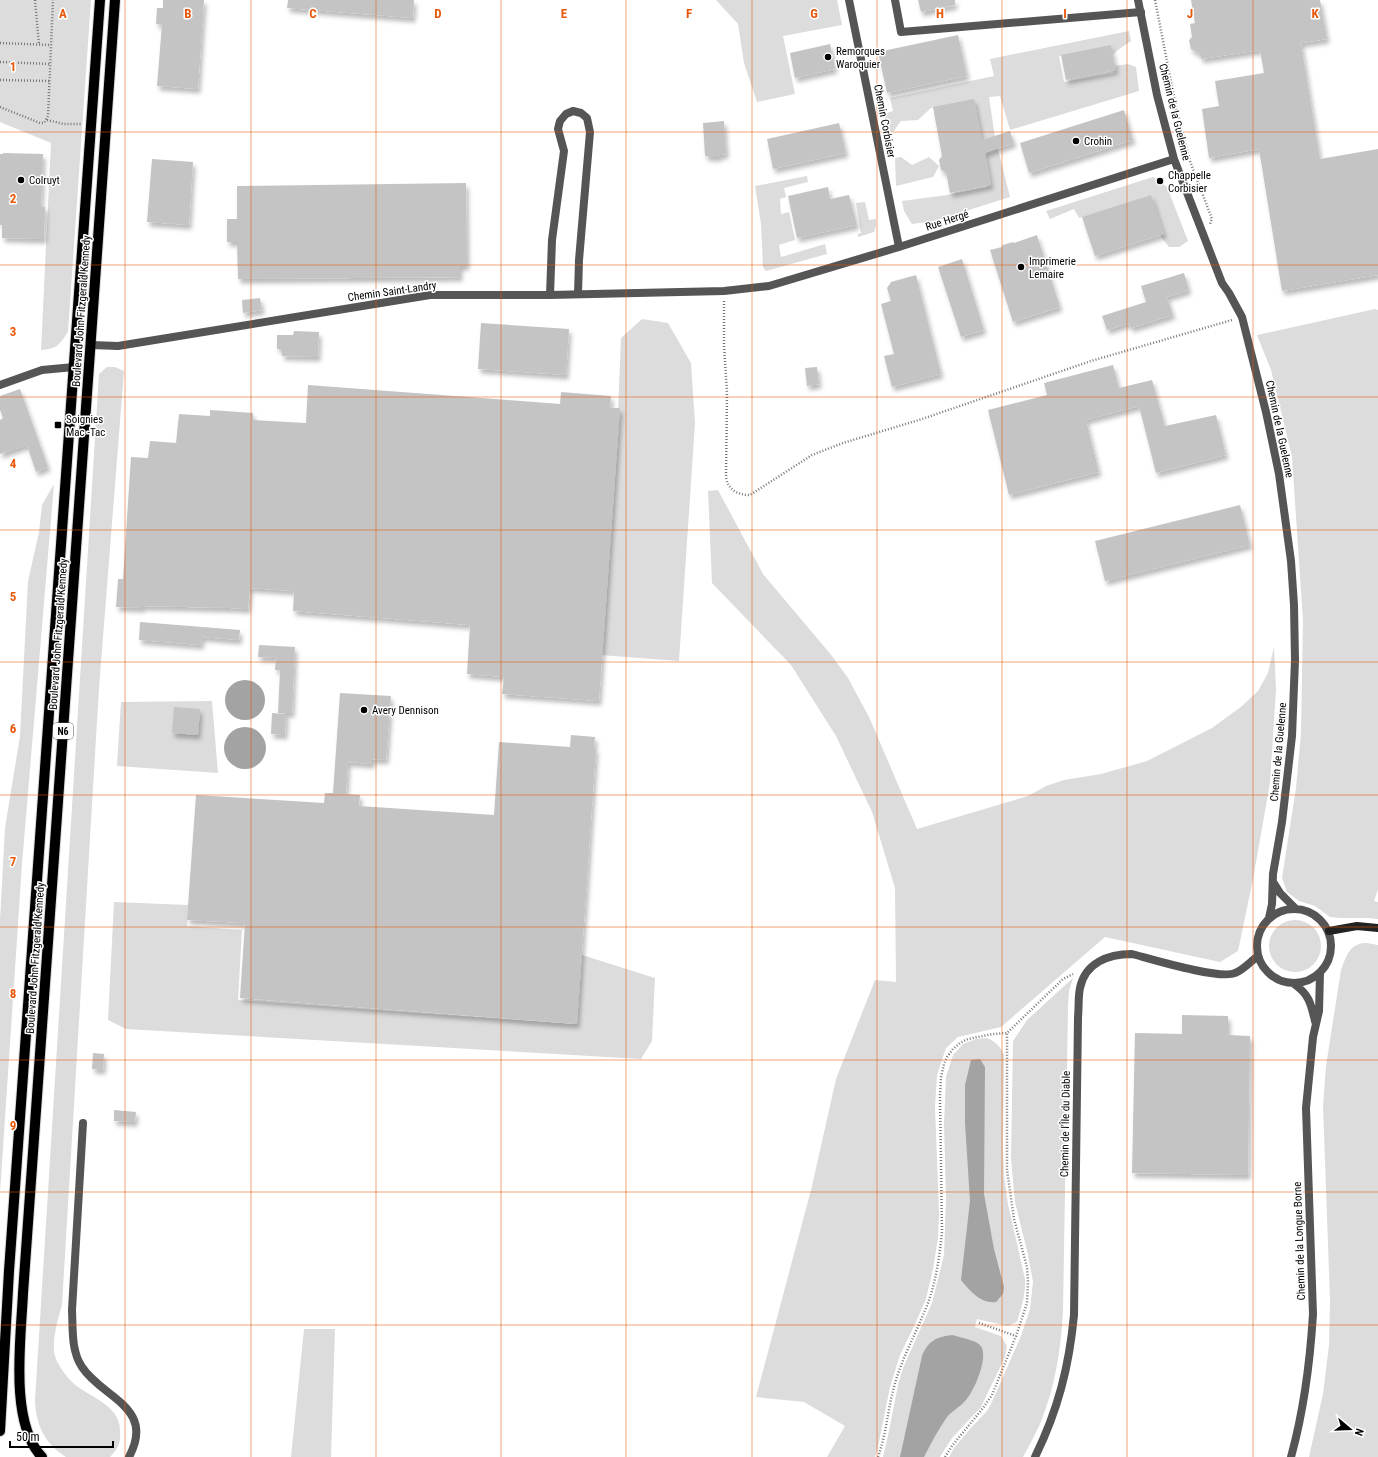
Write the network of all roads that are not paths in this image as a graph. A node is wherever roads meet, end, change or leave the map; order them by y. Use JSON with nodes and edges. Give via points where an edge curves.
{"nodes":[{"id":1,"x":100,"y":0,"type":"edge"},
{"id":2,"x":115,"y":0,"type":"edge"},
{"id":3,"x":850,"y":0,"type":"edge"},
{"id":4,"x":895,"y":0,"type":"edge"},
{"id":5,"x":1138,"y":0,"type":"edge"},
{"id":6,"x":1140,"y":12,"type":"junction"},
{"id":7,"x":1174,"y":159,"type":"junction"},
{"id":8,"x":899,"y":247,"type":"junction"},
{"id":9,"x":724,"y":291,"type":"joint"},
{"id":10,"x":578,"y":294,"type":"junction"},
{"id":11,"x":550,"y":295,"type":"junction"},
{"id":12,"x":91,"y":345,"type":"junction"},
{"id":13,"x":74,"y":367,"type":"junction"},
{"id":14,"x":0,"y":385,"type":"edge"},
{"id":15,"x":1273,"y":882,"type":"junction"},
{"id":16,"x":1296,"y":909,"type":"junction"},
{"id":17,"x":1269,"y":918,"type":"junction"},
{"id":18,"x":1378,"y":928,"type":"edge"},
{"id":19,"x":1329,"y":931,"type":"junction"},
{"id":20,"x":1258,"y":956,"type":"junction"},
{"id":21,"x":1320,"y":973,"type":"junction"},
{"id":22,"x":1294,"y":984,"type":"junction"},
{"id":23,"x":1315,"y":1022,"type":"junction"},
{"id":24,"x":83,"y":1123,"type":"dead end"},
{"id":25,"x":0,"y":1431,"type":"edge"},
{"id":26,"x":42,"y":1457,"type":"edge"},
{"id":27,"x":129,"y":1457,"type":"edge"},
{"id":28,"x":1036,"y":1457,"type":"edge"},
{"id":29,"x":1291,"y":1457,"type":"edge"}],
"edges":[{"from":1,"to":13,"type":"main road","name":"Boulevard John Fitzgerald Kennedy","number":"N6"},
{"from":2,"to":12,"type":"main road","name":"Boulevard John Fitzgerald Kennedy","number":"N6"},
{"from":3,"to":8,"type":"street","name":"Chemin Corbisier"},
{"from":4,"to":6,"type":"street","via":[[901,32]]},
{"from":5,"to":6,"type":"street","name":"Chemin de la Guelenne"},
{"from":6,"to":7,"type":"street","name":"Chemin de la Guelenne","via":[[1157,95]]},
{"from":7,"to":8,"type":"street","name":"Rue Hergé"},
{"from":7,"to":15,"type":"street","name":"Chemin de la Guelenne","via":[[1222,283],[1242,317],[1279,474],[1291,561],[1294,605],[1292,736]]},
{"from":8,"to":9,"type":"street","name":"Rue Hergé","via":[[769,286]]},
{"from":9,"to":10,"type":"street","name":"Chemin Saint-Landry"},
{"from":10,"to":11,"type":"street","name":"Chemin Saint-Landry"},
{"from":10,"to":11,"type":"street","via":[[590,132],[587,118],[573,111],[560,121],[558,129],[564,151],[552,240]]},
{"from":11,"to":12,"type":"street","name":"Chemin Saint-Landry","via":[[430,295],[118,346]]},
{"from":12,"to":26,"type":"main road","name":"Boulevard John Fitzgerald Kennedy","number":"N6","via":[[23,1293],[20,1399],[24,1421],[34,1448]]},
{"from":13,"to":14,"type":"street","via":[[42,370]]},
{"from":13,"to":25,"type":"main road","name":"Boulevard John Fitzgerald Kennedy","number":"N6","via":[[9,1263]]},
{"from":15,"to":16,"type":"street"},
{"from":15,"to":17,"type":"street","name":"Chemin de la Guelenne"},
{"from":16,"to":17,"type":"street","via":[[1278,912]]},
{"from":16,"to":19,"type":"street","via":[[1310,912],[1325,924]]},
{"from":17,"to":20,"type":"street","via":[[1260,931],[1257,943]]},
{"from":18,"to":19,"type":"street","via":[[1356,926]]},
{"from":19,"to":21,"type":"street","via":[[1332,951],[1328,963]]},
{"from":20,"to":22,"type":"street","via":[[1263,968],[1272,977],[1284,983]]},
{"from":20,"to":28,"type":"street","name":"Chemin de l'Île du Diable","via":[[1235,973],[1227,975],[1132,954],[1112,955],[1091,967],[1082,980],[1079,989],[1074,1315],[1071,1347],[1053,1417]]},
{"from":21,"to":22,"type":"street","via":[[1310,980]]},
{"from":21,"to":23,"type":"street","name":"Chemin de la Longue Borne","via":[[1319,1011]]},
{"from":22,"to":23,"type":"street","name":"Chemin de la Longue Borne","via":[[1303,990],[1310,1001]]},
{"from":23,"to":29,"type":"street","name":"Chemin de la Longue Borne","via":[[1306,1108],[1313,1314],[1306,1392]]},
{"from":24,"to":27,"type":"street","via":[[72,1310],[73,1333],[76,1354],[81,1366],[91,1378],[126,1407],[134,1419],[135,1438]]}]}
